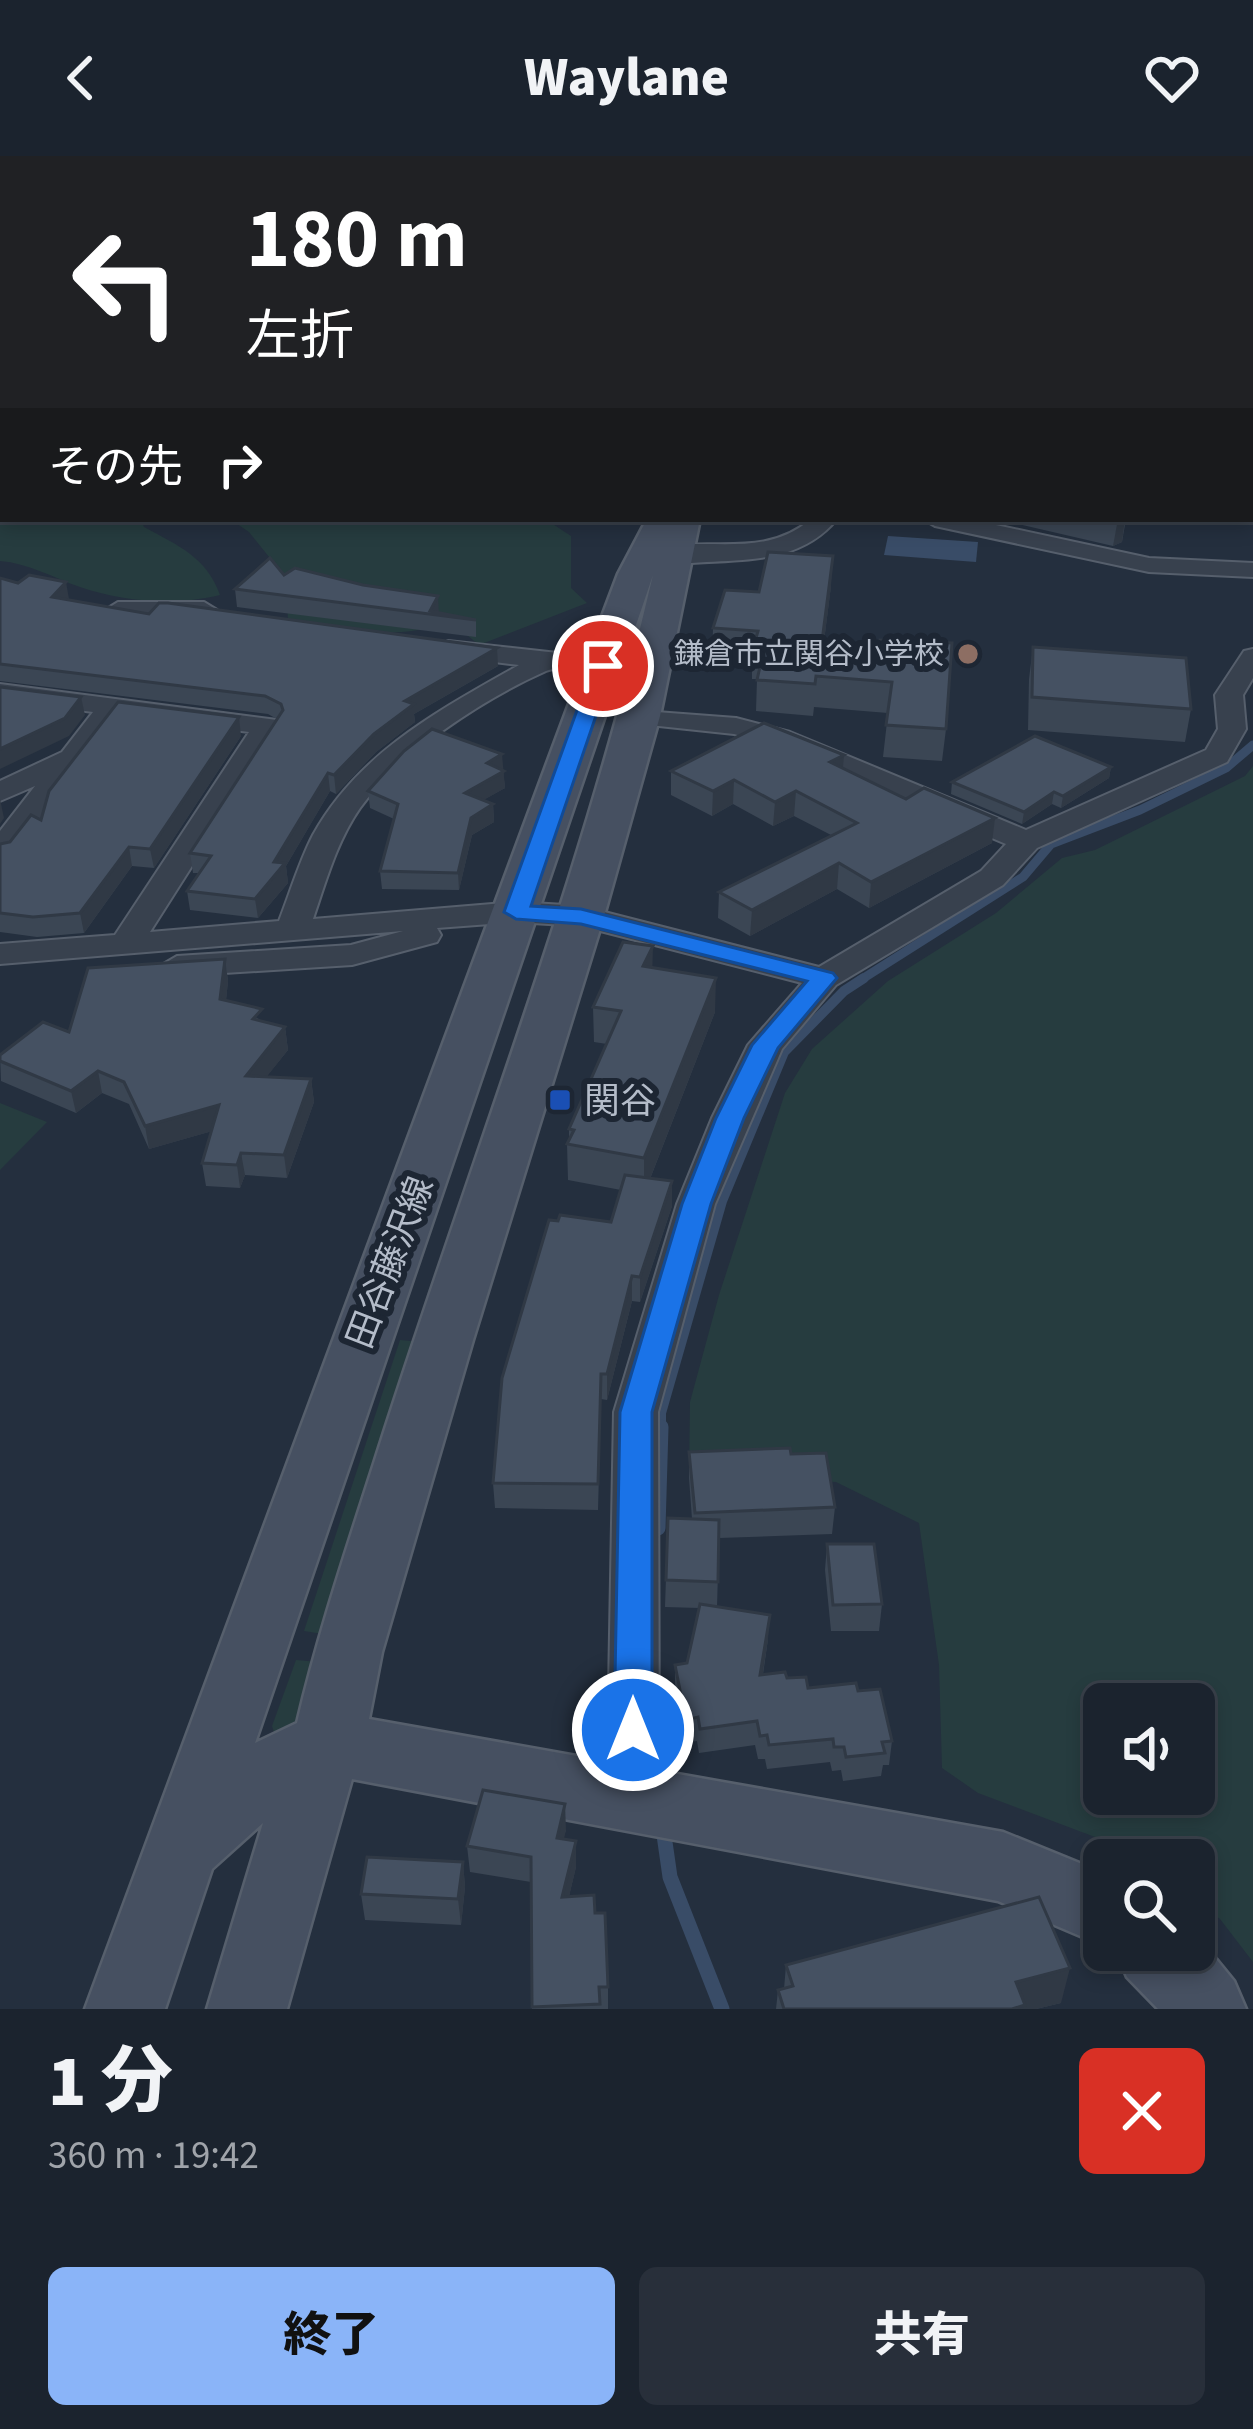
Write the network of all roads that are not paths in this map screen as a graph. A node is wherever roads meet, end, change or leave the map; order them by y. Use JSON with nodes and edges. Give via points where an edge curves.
{"nodes":[{"id":1,"x":663,"y":522,"type":"edge"},
{"id":2,"x":822,"y":522,"type":"edge"},
{"id":3,"x":949,"y":522,"type":"edge"},
{"id":4,"x":681,"y":537,"type":"edge"},
{"id":5,"x":641,"y":566,"type":"junction"},
{"id":6,"x":1253,"y":570,"type":"edge"},
{"id":7,"x":118,"y":610,"type":"edge"},
{"id":8,"x":224,"y":615,"type":"edge"},
{"id":9,"x":421,"y":645,"type":"edge"},
{"id":10,"x":1253,"y":657,"type":"edge"},
{"id":11,"x":545,"y":661,"type":"junction"},
{"id":12,"x":603,"y":666,"type":"junction"},
{"id":13,"x":0,"y":692,"type":"edge"},
{"id":14,"x":112,"y":706,"type":"junction"},
{"id":15,"x":640,"y":716,"type":"junction"},
{"id":16,"x":78,"y":753,"type":"junction"},
{"id":17,"x":0,"y":792,"type":"edge"},
{"id":18,"x":1026,"y":841,"type":"junction"},
{"id":19,"x":0,"y":850,"type":"edge"},
{"id":20,"x":487,"y":916,"type":"junction"},
{"id":21,"x":581,"y":916,"type":"junction"},
{"id":22,"x":292,"y":931,"type":"junction"},
{"id":23,"x":125,"y":945,"type":"junction"},
{"id":24,"x":0,"y":954,"type":"edge"},
{"id":25,"x":0,"y":978,"type":"edge"},
{"id":26,"x":824,"y":978,"type":"junction"},
{"id":27,"x":328,"y":1743,"type":"junction"},
{"id":28,"x":633,"y":1800,"type":"junction"},
{"id":29,"x":186,"y":1846,"type":"junction"},
{"id":30,"x":1083,"y":1901,"type":"edge"},
{"id":31,"x":1178,"y":1971,"type":"edge"},
{"id":32,"x":125,"y":2009,"type":"edge"},
{"id":33,"x":247,"y":2009,"type":"edge"},
{"id":34,"x":1206,"y":2009,"type":"edge"}],
"edges":[{"from":1,"to":5,"type":"main road","name":"田谷藤沢線"},
{"from":2,"to":4,"type":"street","via":[[808,538],[766,553]]},
{"from":3,"to":6,"type":"street","via":[[1149,566]]},
{"from":4,"to":5,"type":"street"},
{"from":4,"to":15,"type":"main road","name":"田谷藤沢線"},
{"from":5,"to":12,"type":"main road","name":"田谷藤沢線"},
{"from":7,"to":8,"type":"street","via":[[183,607]]},
{"from":9,"to":11,"type":"street"},
{"from":10,"to":18,"type":"street","via":[[1228,695],[1232,728],[1217,756]]},
{"from":11,"to":12,"type":"street"},
{"from":11,"to":22,"type":"street","via":[[427,730],[357,790],[329,836]]},
{"from":12,"to":20,"type":"main road","name":"田谷藤沢線"},
{"from":13,"to":14,"type":"street"},
{"from":14,"to":16,"type":"street"},
{"from":14,"to":23,"type":"street","via":[[267,726]]},
{"from":15,"to":18,"type":"street","via":[[780,738]]},
{"from":15,"to":21,"type":"main road","name":"田谷藤沢線"},
{"from":16,"to":17,"type":"street"},
{"from":16,"to":19,"type":"street"},
{"from":18,"to":26,"type":"street","via":[[992,878]]},
{"from":20,"to":21,"type":"street"},
{"from":20,"to":22,"type":"street"},
{"from":20,"to":25,"type":"street","via":[[352,955]]},
{"from":20,"to":29,"type":"main road","name":"田谷藤沢線","via":[[356,1349]]},
{"from":21,"to":26,"type":"street"},
{"from":21,"to":27,"type":"main road","name":"田谷藤沢線","via":[[443,1340]]},
{"from":22,"to":23,"type":"street"},
{"from":23,"to":24,"type":"street"},
{"from":26,"to":28,"type":"street","via":[[766,1045],[730,1118],[696,1204],[636,1412]]},
{"from":27,"to":28,"type":"main road"},
{"from":27,"to":29,"type":"main road","via":[[265,1774]]},
{"from":27,"to":33,"type":"main road","name":"田谷藤沢線"},
{"from":28,"to":30,"type":"main road","via":[[1003,1867]]},
{"from":29,"to":32,"type":"main road","name":"田谷藤沢線"},
{"from":31,"to":34,"type":"main road"}]}
